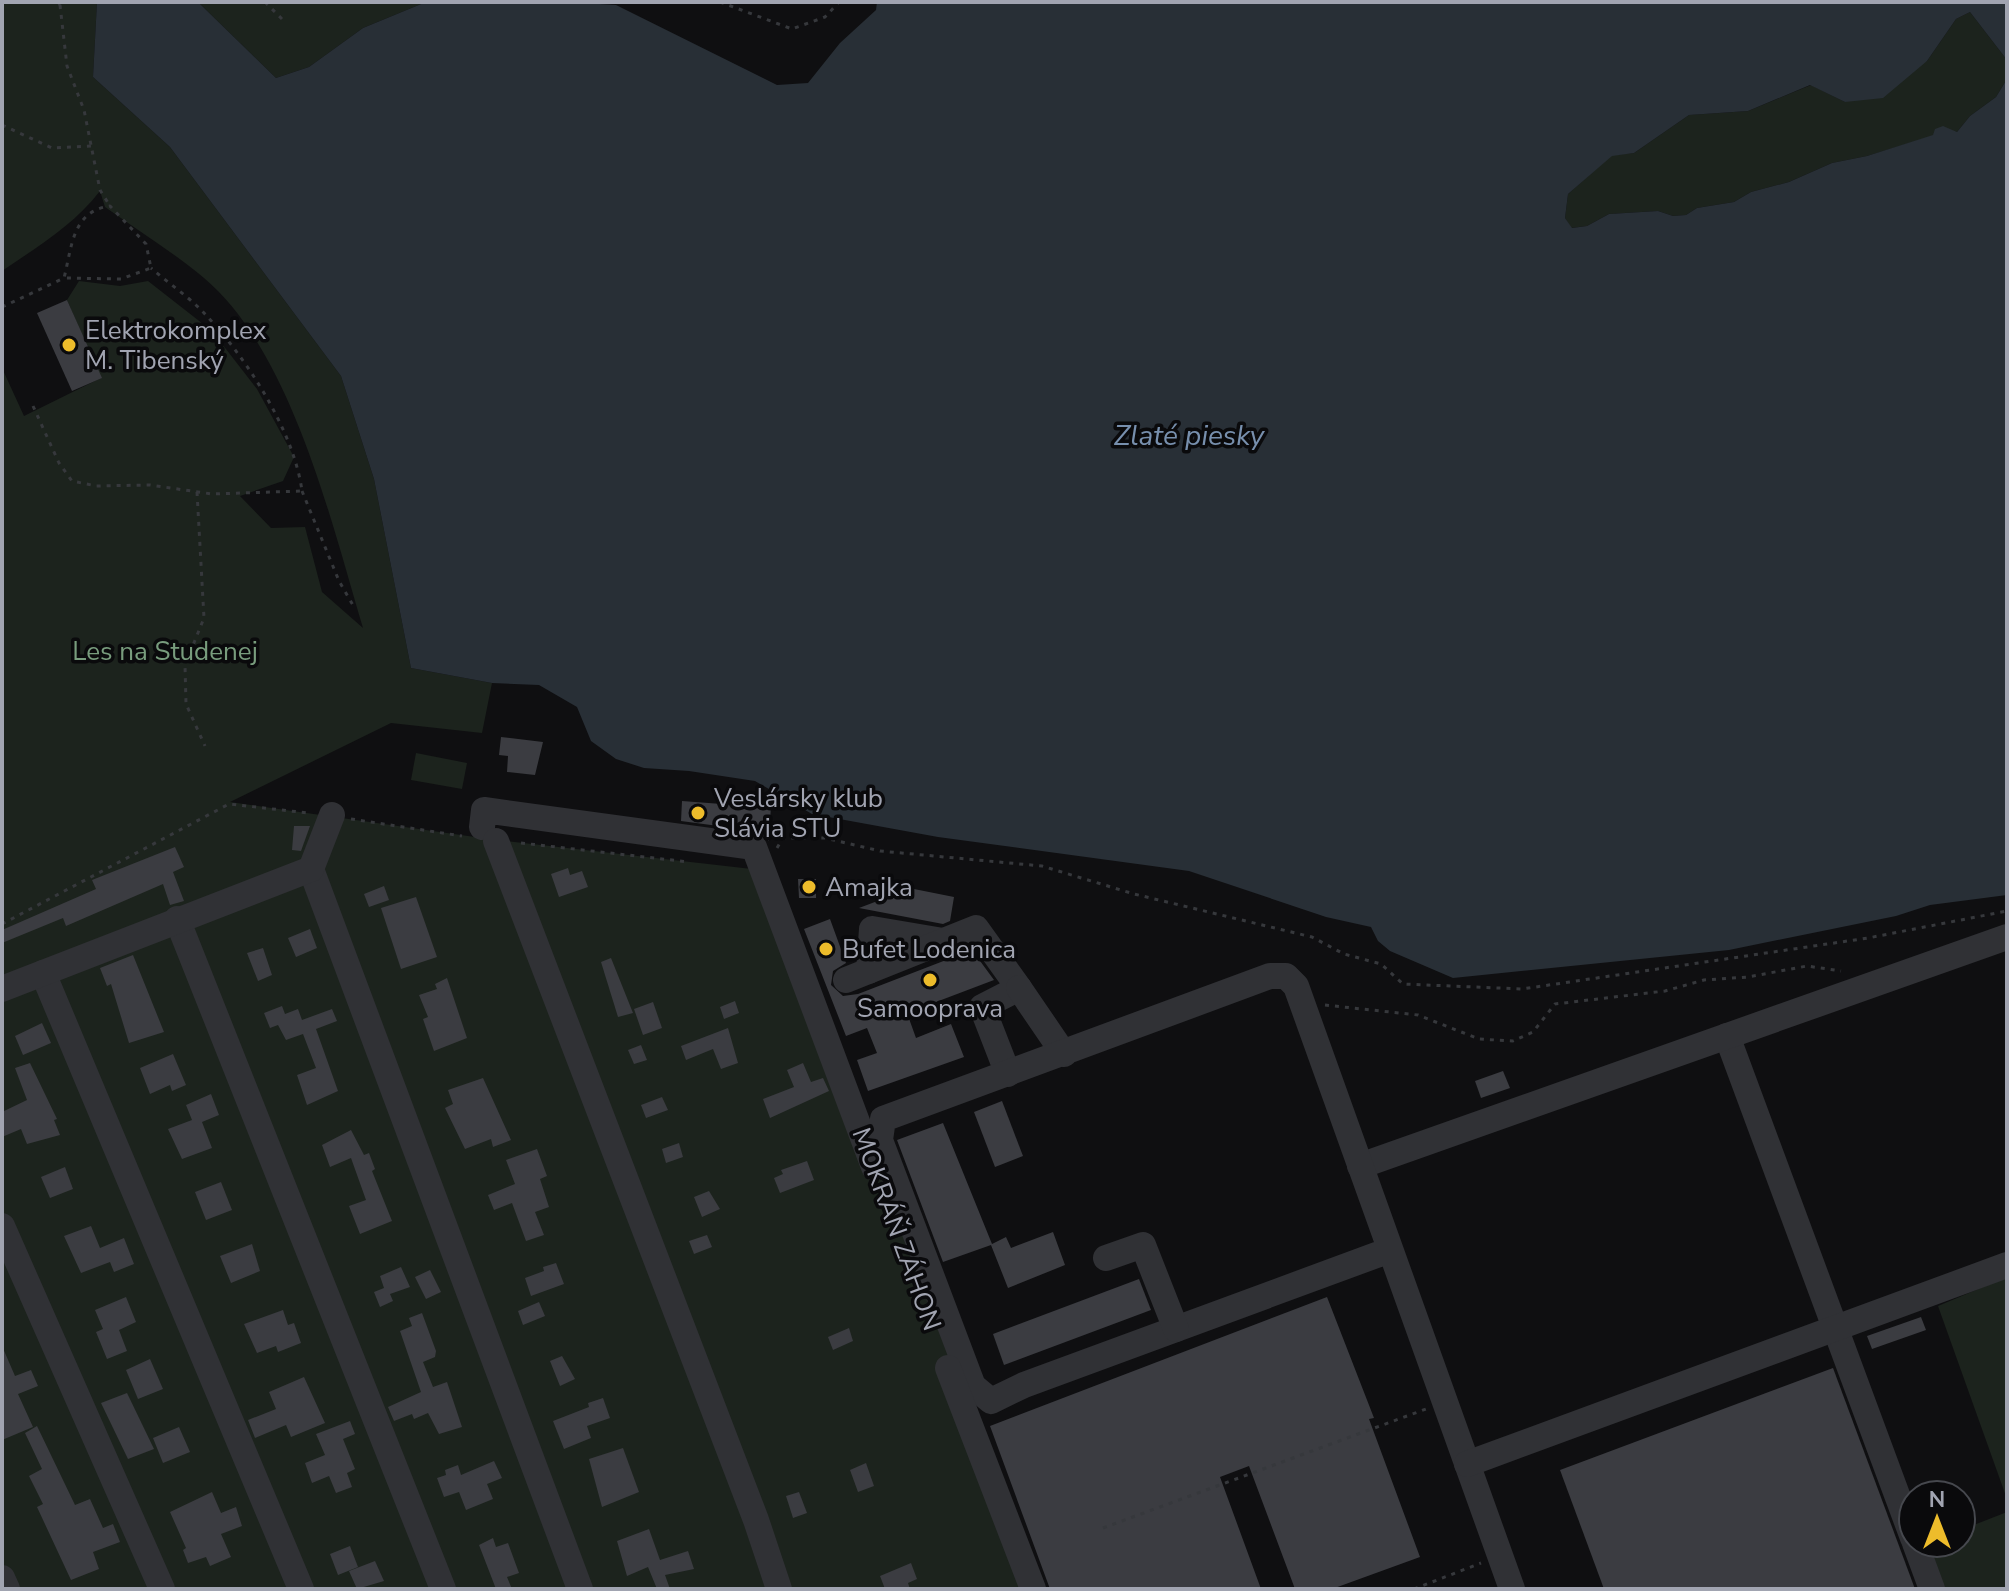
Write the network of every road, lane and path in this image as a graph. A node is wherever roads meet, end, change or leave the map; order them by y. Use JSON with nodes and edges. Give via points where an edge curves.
{"nodes":[{"id":1,"x":65,"y":2,"type":"edge"},
{"id":2,"x":265,"y":2,"type":"edge"},
{"id":3,"x":720,"y":2,"type":"edge"},
{"id":4,"x":839,"y":2,"type":"edge"},
{"id":5,"x":59,"y":4,"type":"edge"},
{"id":6,"x":283,"y":20,"type":"dead end"},
{"id":7,"x":2,"y":125,"type":"edge"},
{"id":8,"x":91,"y":146,"type":"junction"},
{"id":9,"x":110,"y":206,"type":"junction"},
{"id":10,"x":151,"y":268,"type":"junction"},
{"id":11,"x":64,"y":278,"type":"junction"},
{"id":12,"x":2,"y":307,"type":"edge"},
{"id":13,"x":33,"y":406,"type":"dead end"},
{"id":14,"x":302,"y":491,"type":"junction"},
{"id":15,"x":197,"y":492,"type":"junction"},
{"id":16,"x":354,"y":607,"type":"dead end"},
{"id":17,"x":205,"y":746,"type":"dead end"},
{"id":18,"x":229,"y":804,"type":"dead end"},
{"id":19,"x":332,"y":815,"type":"dead end"},
{"id":20,"x":764,"y":868,"type":"junction"},
{"id":21,"x":311,"y":869,"type":"junction"},
{"id":22,"x":2007,"y":911,"type":"edge"},
{"id":23,"x":177,"y":919,"type":"junction"},
{"id":24,"x":2,"y":924,"type":"edge"},
{"id":25,"x":2007,"y":937,"type":"edge"},
{"id":26,"x":943,"y":941,"type":"junction"},
{"id":27,"x":43,"y":973,"type":"junction"},
{"id":28,"x":1872,"y":985,"type":"junction"},
{"id":29,"x":1019,"y":988,"type":"junction"},
{"id":30,"x":2,"y":989,"type":"edge"},
{"id":31,"x":1301,"y":1002,"type":"junction"},
{"id":32,"x":1727,"y":1036,"type":"junction"},
{"id":33,"x":1064,"y":1054,"type":"junction"},
{"id":34,"x":1008,"y":1074,"type":"junction"},
{"id":35,"x":1360,"y":1166,"type":"junction"},
{"id":36,"x":2,"y":1226,"type":"edge"},
{"id":37,"x":1390,"y":1250,"type":"junction"},
{"id":38,"x":1106,"y":1258,"type":"dead end"},
{"id":39,"x":2007,"y":1265,"type":"edge"},
{"id":40,"x":1836,"y":1328,"type":"junction"},
{"id":41,"x":1176,"y":1329,"type":"junction"},
{"id":42,"x":1445,"y":1402,"type":"junction"},
{"id":43,"x":1467,"y":1464,"type":"junction"},
{"id":44,"x":1897,"y":1495,"type":"edge"},
{"id":45,"x":1103,"y":1528,"type":"dead end"},
{"id":46,"x":1500,"y":1556,"type":"junction"},
{"id":47,"x":1921,"y":1559,"type":"edge"},
{"id":48,"x":2,"y":1578,"type":"edge"},
{"id":49,"x":7,"y":1589,"type":"edge"},
{"id":50,"x":162,"y":1589,"type":"edge"},
{"id":51,"x":301,"y":1589,"type":"edge"},
{"id":52,"x":443,"y":1589,"type":"edge"},
{"id":53,"x":580,"y":1589,"type":"edge"},
{"id":54,"x":779,"y":1589,"type":"edge"},
{"id":55,"x":1033,"y":1589,"type":"edge"},
{"id":56,"x":1414,"y":1589,"type":"edge"},
{"id":57,"x":1512,"y":1589,"type":"edge"},
{"id":58,"x":1932,"y":1589,"type":"edge"}],
"edges":[{"from":1,"to":5,"type":"path"},
{"from":2,"to":6,"type":"path"},
{"from":3,"to":4,"type":"path","via":[[792,29],[825,17]]},
{"from":5,"to":8,"type":"path","via":[[67,66]]},
{"from":7,"to":8,"type":"path","via":[[52,148]]},
{"from":8,"to":9,"type":"path","via":[[100,190]]},
{"from":9,"to":10,"type":"path","via":[[146,244]]},
{"from":9,"to":11,"type":"path","via":[[95,208],[76,226]]},
{"from":10,"to":11,"type":"path","via":[[121,279]]},
{"from":10,"to":14,"type":"path","via":[[204,313],[267,397],[298,460]]},
{"from":11,"to":12,"type":"path"},
{"from":13,"to":15,"type":"path","via":[[72,481]]},
{"from":14,"to":15,"type":"path"},
{"from":14,"to":16,"type":"path"},
{"from":15,"to":17,"type":"path","via":[[204,618],[185,665],[186,704]]},
{"from":18,"to":24,"type":"path"},
{"from":19,"to":21,"type":"street"},
{"from":20,"to":22,"type":"path","via":[[783,838],[825,838],[880,851],[1042,866],[1134,894],[1275,926],[1381,964],[1403,984],[1522,989],[1868,938]]},
{"from":20,"to":54,"type":"street","via":[[754,847],[484,810]]},
{"from":20,"to":55,"type":"street","name":"MOKRÁŇ ZÁHON"},
{"from":21,"to":23,"type":"street"},
{"from":21,"to":53,"type":"street"},
{"from":23,"to":27,"type":"street"},
{"from":23,"to":52,"type":"street"},
{"from":25,"to":28,"type":"street"},
{"from":26,"to":26,"type":"street","via":[[857,975],[872,929]]},
{"from":26,"to":29,"type":"street","via":[[976,928]]},
{"from":27,"to":30,"type":"street"},
{"from":27,"to":51,"type":"street"},
{"from":28,"to":31,"type":"path","via":[[1833,968],[1807,966],[1704,980],[1665,991],[1555,1004],[1533,1032],[1513,1041],[1479,1039],[1418,1015]]},
{"from":28,"to":32,"type":"street"},
{"from":29,"to":33,"type":"street"},
{"from":29,"to":34,"type":"street","via":[[982,1007]]},
{"from":31,"to":33,"type":"street","via":[[1286,976],[1270,976]]},
{"from":31,"to":35,"type":"street"},
{"from":32,"to":35,"type":"street"},
{"from":32,"to":40,"type":"street"},
{"from":33,"to":34,"type":"street"},
{"from":34,"to":41,"type":"street","via":[[883,1119],[880,1140],[973,1386],[991,1401]]},
{"from":35,"to":37,"type":"street"},
{"from":36,"to":50,"type":"street"},
{"from":37,"to":41,"type":"street"},
{"from":37,"to":42,"type":"street"},
{"from":38,"to":41,"type":"street","via":[[1143,1245]]},
{"from":39,"to":40,"type":"street"},
{"from":40,"to":43,"type":"street"},
{"from":40,"to":44,"type":"street"},
{"from":42,"to":43,"type":"street"},
{"from":42,"to":45,"type":"path"},
{"from":43,"to":46,"type":"street"},
{"from":46,"to":56,"type":"path"},
{"from":46,"to":57,"type":"street"},
{"from":47,"to":58,"type":"street"},
{"from":48,"to":49,"type":"street"}]}
